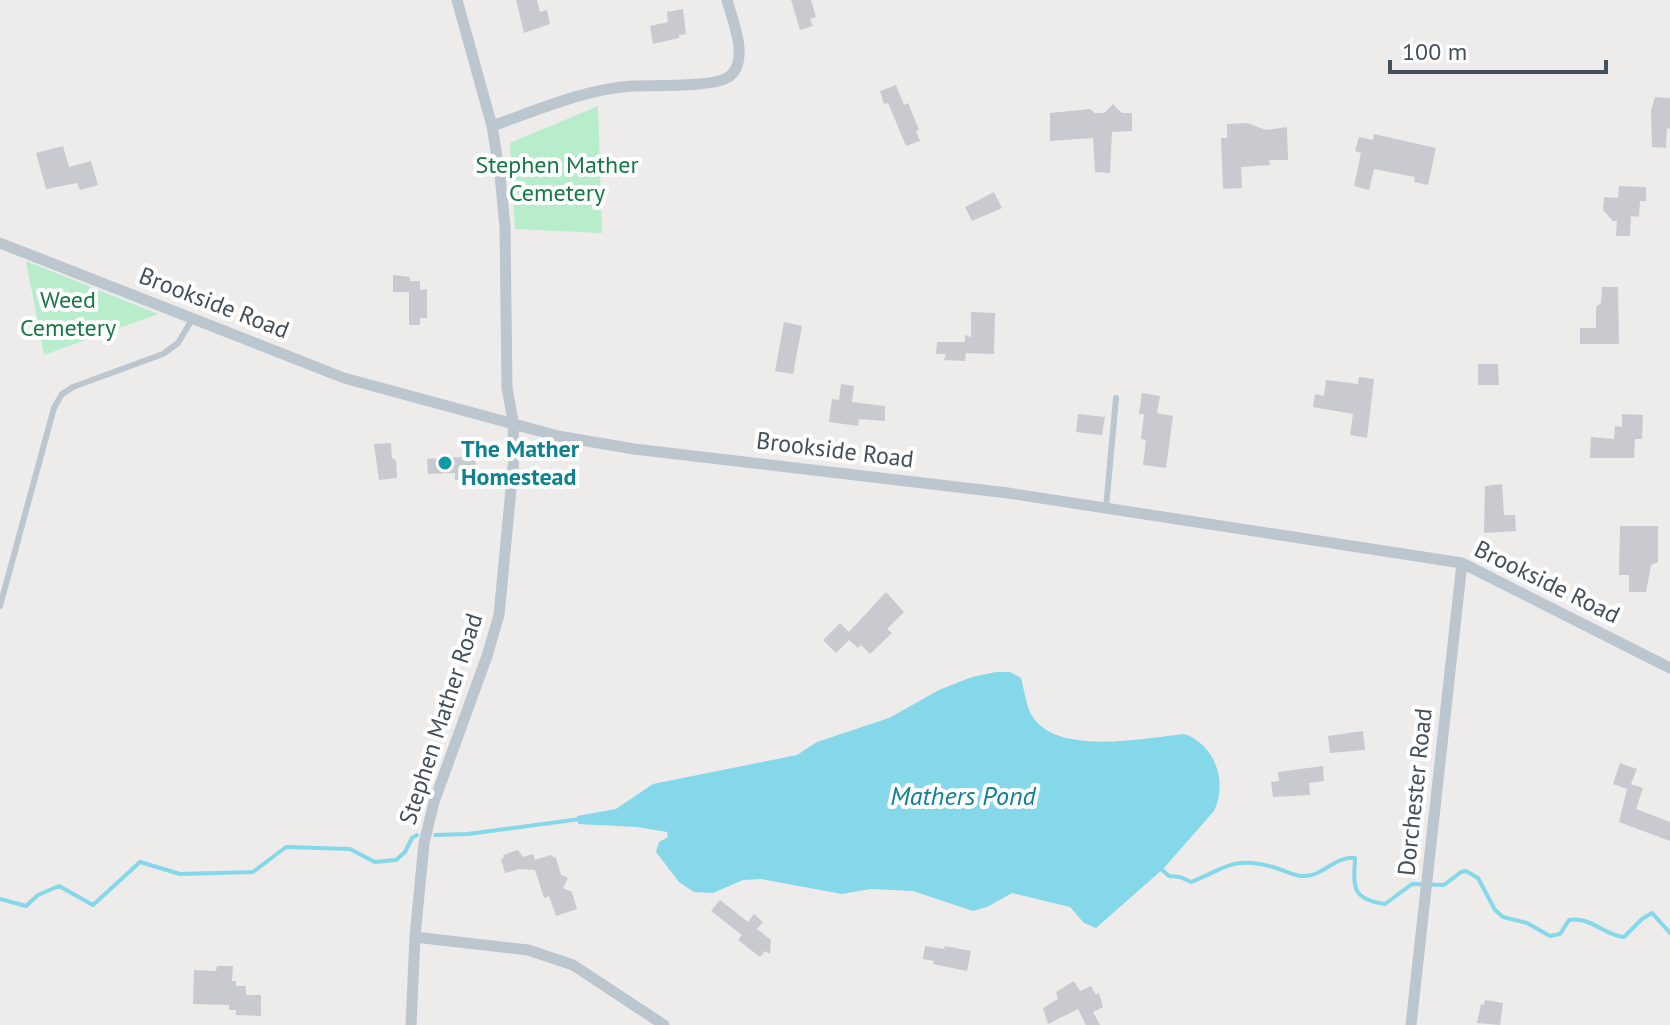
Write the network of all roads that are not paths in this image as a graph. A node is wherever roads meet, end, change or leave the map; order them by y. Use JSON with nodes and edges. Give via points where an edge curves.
{"nodes":[{"id":1,"x":457,"y":0,"type":"edge"},
{"id":2,"x":727,"y":0,"type":"edge"},
{"id":3,"x":492,"y":126,"type":"junction"},
{"id":4,"x":0,"y":243,"type":"edge"},
{"id":5,"x":193,"y":318,"type":"junction"},
{"id":6,"x":1116,"y":398,"type":"dead end"},
{"id":7,"x":513,"y":421,"type":"junction"},
{"id":8,"x":1106,"y":508,"type":"junction"},
{"id":9,"x":1462,"y":563,"type":"junction"},
{"id":10,"x":0,"y":606,"type":"edge"},
{"id":11,"x":1670,"y":668,"type":"edge"},
{"id":12,"x":415,"y":937,"type":"junction"},
{"id":13,"x":411,"y":1025,"type":"edge"},
{"id":14,"x":664,"y":1025,"type":"edge"},
{"id":15,"x":1411,"y":1025,"type":"edge"}],
"edges":[{"from":1,"to":3,"type":"street","name":"Stephen Mather Road"},
{"from":2,"to":3,"type":"street","via":[[739,48],[738,65],[730,76],[696,84],[605,89]]},
{"from":3,"to":7,"type":"street","name":"Stephen Mather Road","via":[[505,227],[507,388]]},
{"from":4,"to":5,"type":"street","name":"Brookside Road"},
{"from":5,"to":7,"type":"street","name":"Brookside Road","via":[[344,378]]},
{"from":5,"to":10,"type":"lane","via":[[171,350],[62,394]]},
{"from":6,"to":8,"type":"lane"},
{"from":7,"to":8,"type":"street","name":"Brookside Road","via":[[558,436],[634,449]]},
{"from":7,"to":12,"type":"street","name":"Stephen Mather Road","via":[[499,615],[428,823]]},
{"from":8,"to":9,"type":"street","name":"Brookside Road"},
{"from":9,"to":11,"type":"street","name":"Brookside Road"},
{"from":9,"to":15,"type":"street","name":"Dorchester Road"},
{"from":12,"to":13,"type":"street","name":"Stephen Mather Road"},
{"from":12,"to":14,"type":"street","via":[[528,950],[573,965]]}]}
